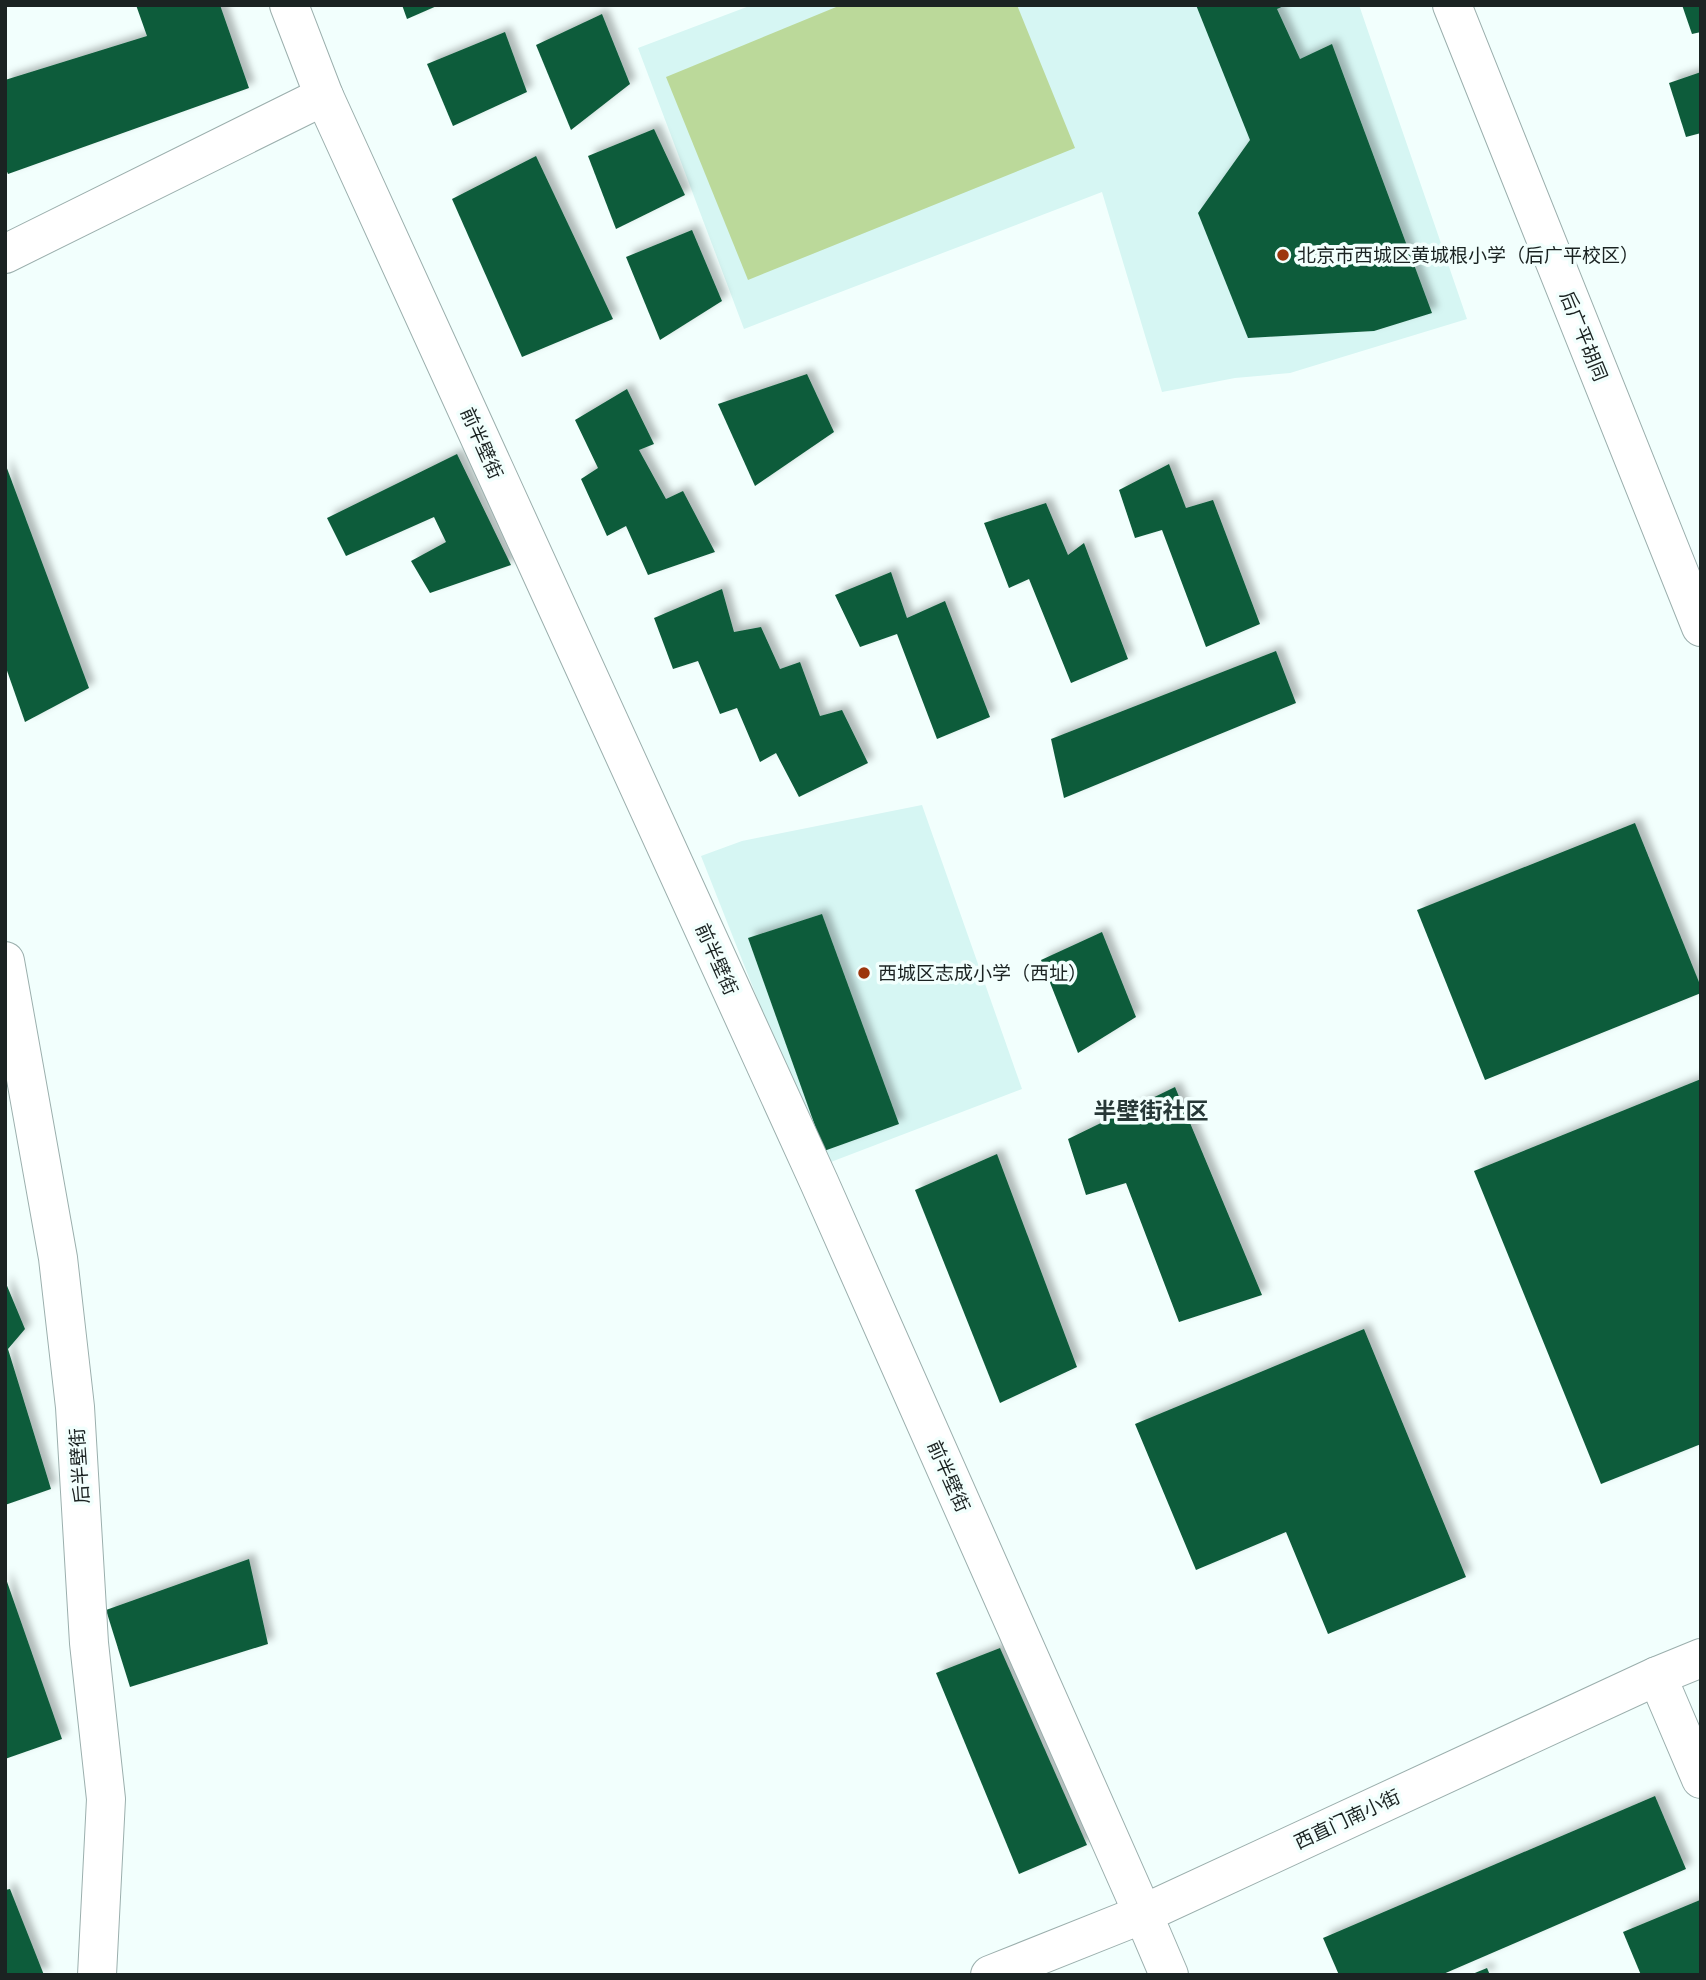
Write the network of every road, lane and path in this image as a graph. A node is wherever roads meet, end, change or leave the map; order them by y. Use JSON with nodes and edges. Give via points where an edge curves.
{"nodes":[{"id":1,"x":289,"y":5,"type":"edge"},
{"id":2,"x":1452,"y":5,"type":"edge"},
{"id":3,"x":324,"y":96,"type":"junction"},
{"id":4,"x":5,"y":254,"type":"edge"},
{"id":5,"x":1701,"y":627,"type":"edge"},
{"id":6,"x":5,"y":961,"type":"edge"},
{"id":7,"x":1701,"y":1658,"type":"edge"},
{"id":8,"x":1657,"y":1676,"type":"junction"},
{"id":9,"x":1701,"y":1779,"type":"edge"},
{"id":10,"x":1143,"y":1914,"type":"junction"},
{"id":11,"x":97,"y":1975,"type":"edge"},
{"id":12,"x":990,"y":1975,"type":"edge"},
{"id":13,"x":1169,"y":1975,"type":"edge"}],
"edges":[{"from":1,"to":3,"type":"street","name":"前半壁街"},
{"from":2,"to":5,"type":"street","name":"后广平胡同"},
{"from":3,"to":4,"type":"street"},
{"from":3,"to":10,"type":"street","name":"前半壁街","via":[[819,1182]]},
{"from":6,"to":11,"type":"street","name":"后半壁街","via":[[58,1258],[75,1407],[89,1643],[106,1799]]},
{"from":7,"to":8,"type":"street","name":"西直门南小街"},
{"from":8,"to":9,"type":"street"},
{"from":8,"to":10,"type":"street","name":"西直门南小街"},
{"from":10,"to":12,"type":"street","name":"西直门南小街"},
{"from":10,"to":13,"type":"street","name":"前半壁街"}]}
